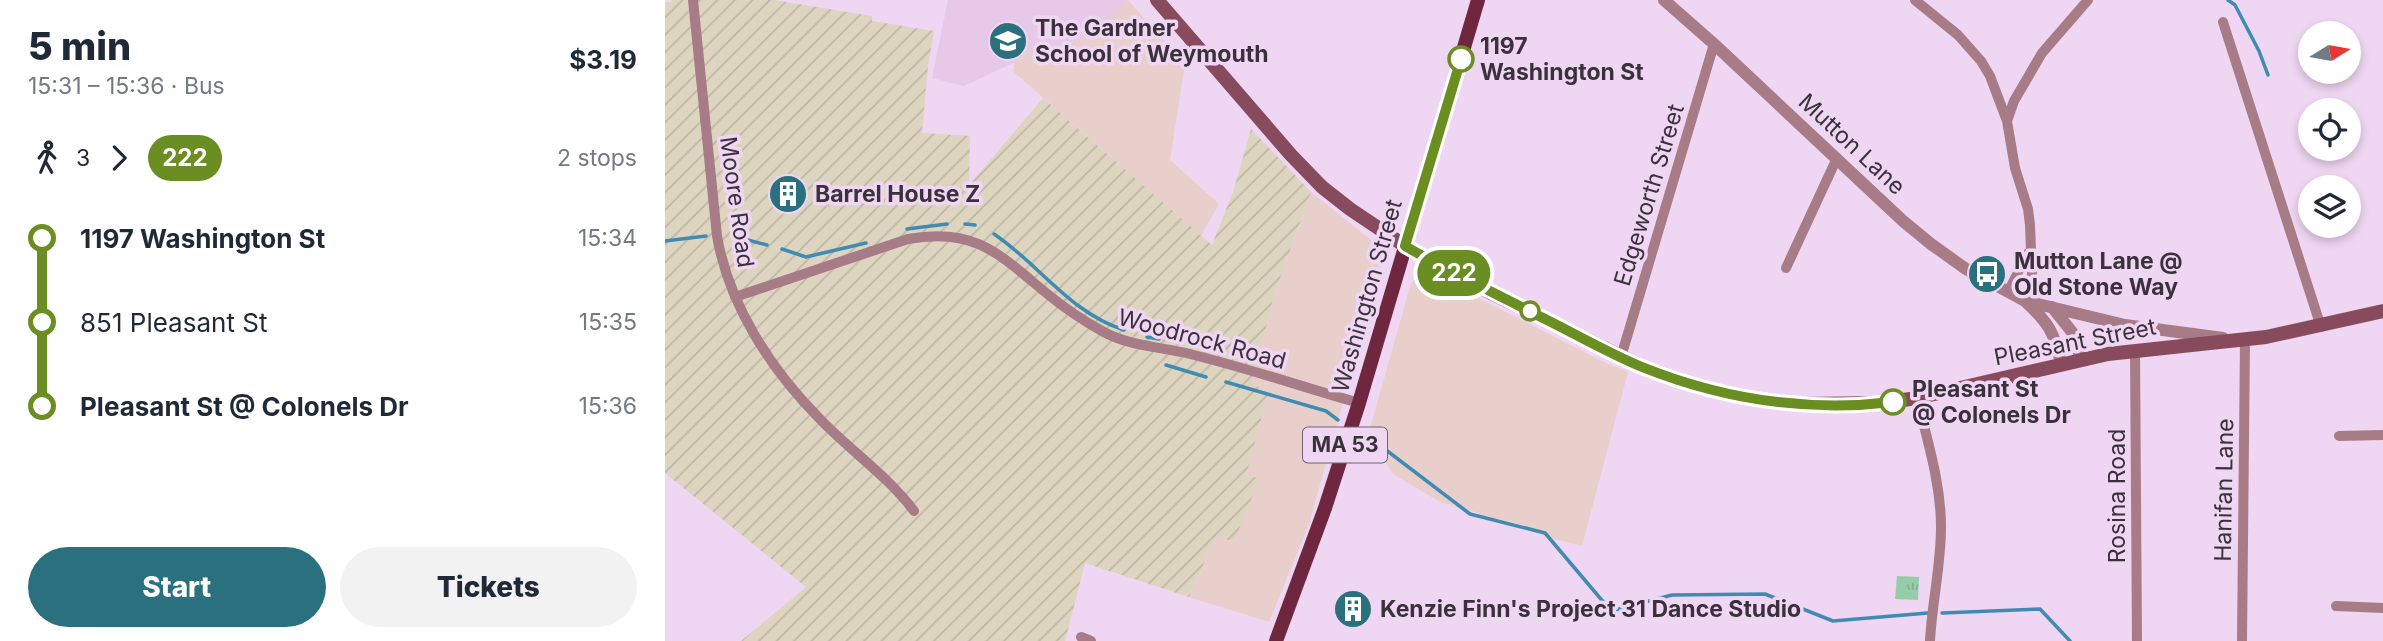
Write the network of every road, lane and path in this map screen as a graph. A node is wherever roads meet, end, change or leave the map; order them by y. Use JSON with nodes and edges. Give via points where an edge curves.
{"nodes":[{"id":1,"x":693,"y":0,"type":"edge"},
{"id":2,"x":1157,"y":0,"type":"edge"},
{"id":3,"x":1478,"y":0,"type":"edge"},
{"id":4,"x":1664,"y":0,"type":"edge"},
{"id":5,"x":1915,"y":0,"type":"edge"},
{"id":6,"x":2088,"y":0,"type":"edge"},
{"id":7,"x":2223,"y":22,"type":"dead end"},
{"id":8,"x":1714,"y":44,"type":"junction"},
{"id":9,"x":2007,"y":121,"type":"junction"},
{"id":10,"x":1837,"y":158,"type":"junction"},
{"id":11,"x":1405,"y":246,"type":"junction"},
{"id":12,"x":2030,"y":250,"type":"junction"},
{"id":13,"x":1786,"y":268,"type":"dead end"},
{"id":14,"x":2008,"y":292,"type":"junction"},
{"id":15,"x":735,"y":297,"type":"junction"},
{"id":16,"x":2025,"y":301,"type":"junction"},
{"id":17,"x":2052,"y":307,"type":"junction"},
{"id":18,"x":2383,"y":311,"type":"edge"},
{"id":19,"x":2321,"y":327,"type":"junction"},
{"id":20,"x":2245,"y":340,"type":"junction"},
{"id":21,"x":2136,"y":351,"type":"junction"},
{"id":22,"x":1621,"y":357,"type":"junction"},
{"id":23,"x":2081,"y":359,"type":"junction"},
{"id":24,"x":2061,"y":364,"type":"junction"},
{"id":25,"x":1917,"y":398,"type":"junction"},
{"id":26,"x":1359,"y":403,"type":"junction"},
{"id":27,"x":2383,"y":435,"type":"edge"},
{"id":28,"x":2339,"y":436,"type":"dead end"},
{"id":29,"x":914,"y":511,"type":"dead end"},
{"id":30,"x":2336,"y":606,"type":"dead end"},
{"id":31,"x":2383,"y":608,"type":"edge"},
{"id":32,"x":1081,"y":637,"type":"dead end"},
{"id":33,"x":1091,"y":641,"type":"edge"},
{"id":34,"x":1276,"y":641,"type":"edge"},
{"id":35,"x":1930,"y":641,"type":"edge"},
{"id":36,"x":2137,"y":641,"type":"edge"},
{"id":37,"x":2242,"y":641,"type":"edge"}],
"edges":[{"from":1,"to":15,"type":"street","name":"Moore Road","via":[[717,236]]},
{"from":2,"to":11,"type":"main road","name":"Pleasant Street","via":[[1309,174]]},
{"from":3,"to":11,"type":"main road","name":"Washington Street","number":"MA 53"},
{"from":4,"to":8,"type":"street","name":"Mutton Lane"},
{"from":5,"to":9,"type":"street","via":[[1982,61]]},
{"from":6,"to":9,"type":"street","via":[[2042,53]]},
{"from":7,"to":19,"type":"street"},
{"from":8,"to":10,"type":"street","name":"Mutton Lane"},
{"from":8,"to":22,"type":"street","name":"Edgeworth Street"},
{"from":9,"to":12,"type":"street","via":[[2028,209]]},
{"from":10,"to":13,"type":"street"},
{"from":10,"to":14,"type":"street","name":"Mutton Lane","via":[[1931,244]]},
{"from":11,"to":22,"type":"main road","name":"Pleasant Street"},
{"from":11,"to":26,"type":"main road","name":"Washington Street","number":"MA 53"},
{"from":12,"to":14,"type":"street"},
{"from":12,"to":16,"type":"street","via":[[2032,276]]},
{"from":14,"to":16,"type":"street","name":"Mutton Lane"},
{"from":15,"to":26,"type":"street","name":"Woodrock Road","via":[[908,239],[950,236],[989,248],[1106,334]]},
{"from":15,"to":29,"type":"street","name":"Moore Road","via":[[782,376]]},
{"from":16,"to":17,"type":"street","name":"Mutton Lane"},
{"from":16,"to":24,"type":"street","name":"Mutton Lane","via":[[2049,325]]},
{"from":17,"to":20,"type":"street","name":"Mutton Lane","via":[[2165,332]]},
{"from":17,"to":23,"type":"street","via":[[2072,332]]},
{"from":18,"to":19,"type":"main road","name":"Pleasant Street"},
{"from":19,"to":20,"type":"main road","name":"Pleasant Street"},
{"from":20,"to":21,"type":"main road","name":"Pleasant Street"},
{"from":20,"to":37,"type":"street","name":"Hanifan Lane"},
{"from":21,"to":23,"type":"main road","name":"Pleasant Street"},
{"from":21,"to":36,"type":"street","name":"Rosina Road"},
{"from":22,"to":25,"type":"main road","name":"Pleasant Street","via":[[1701,387],[1754,399],[1856,405]]},
{"from":23,"to":24,"type":"main road","name":"Pleasant Street"},
{"from":24,"to":25,"type":"main road","name":"Pleasant Street"},
{"from":25,"to":35,"type":"street","via":[[1941,515]]},
{"from":26,"to":34,"type":"main road","name":"Washington Street","number":"MA 53"},
{"from":27,"to":28,"type":"street"},
{"from":30,"to":31,"type":"street"},
{"from":32,"to":33,"type":"street"}]}
